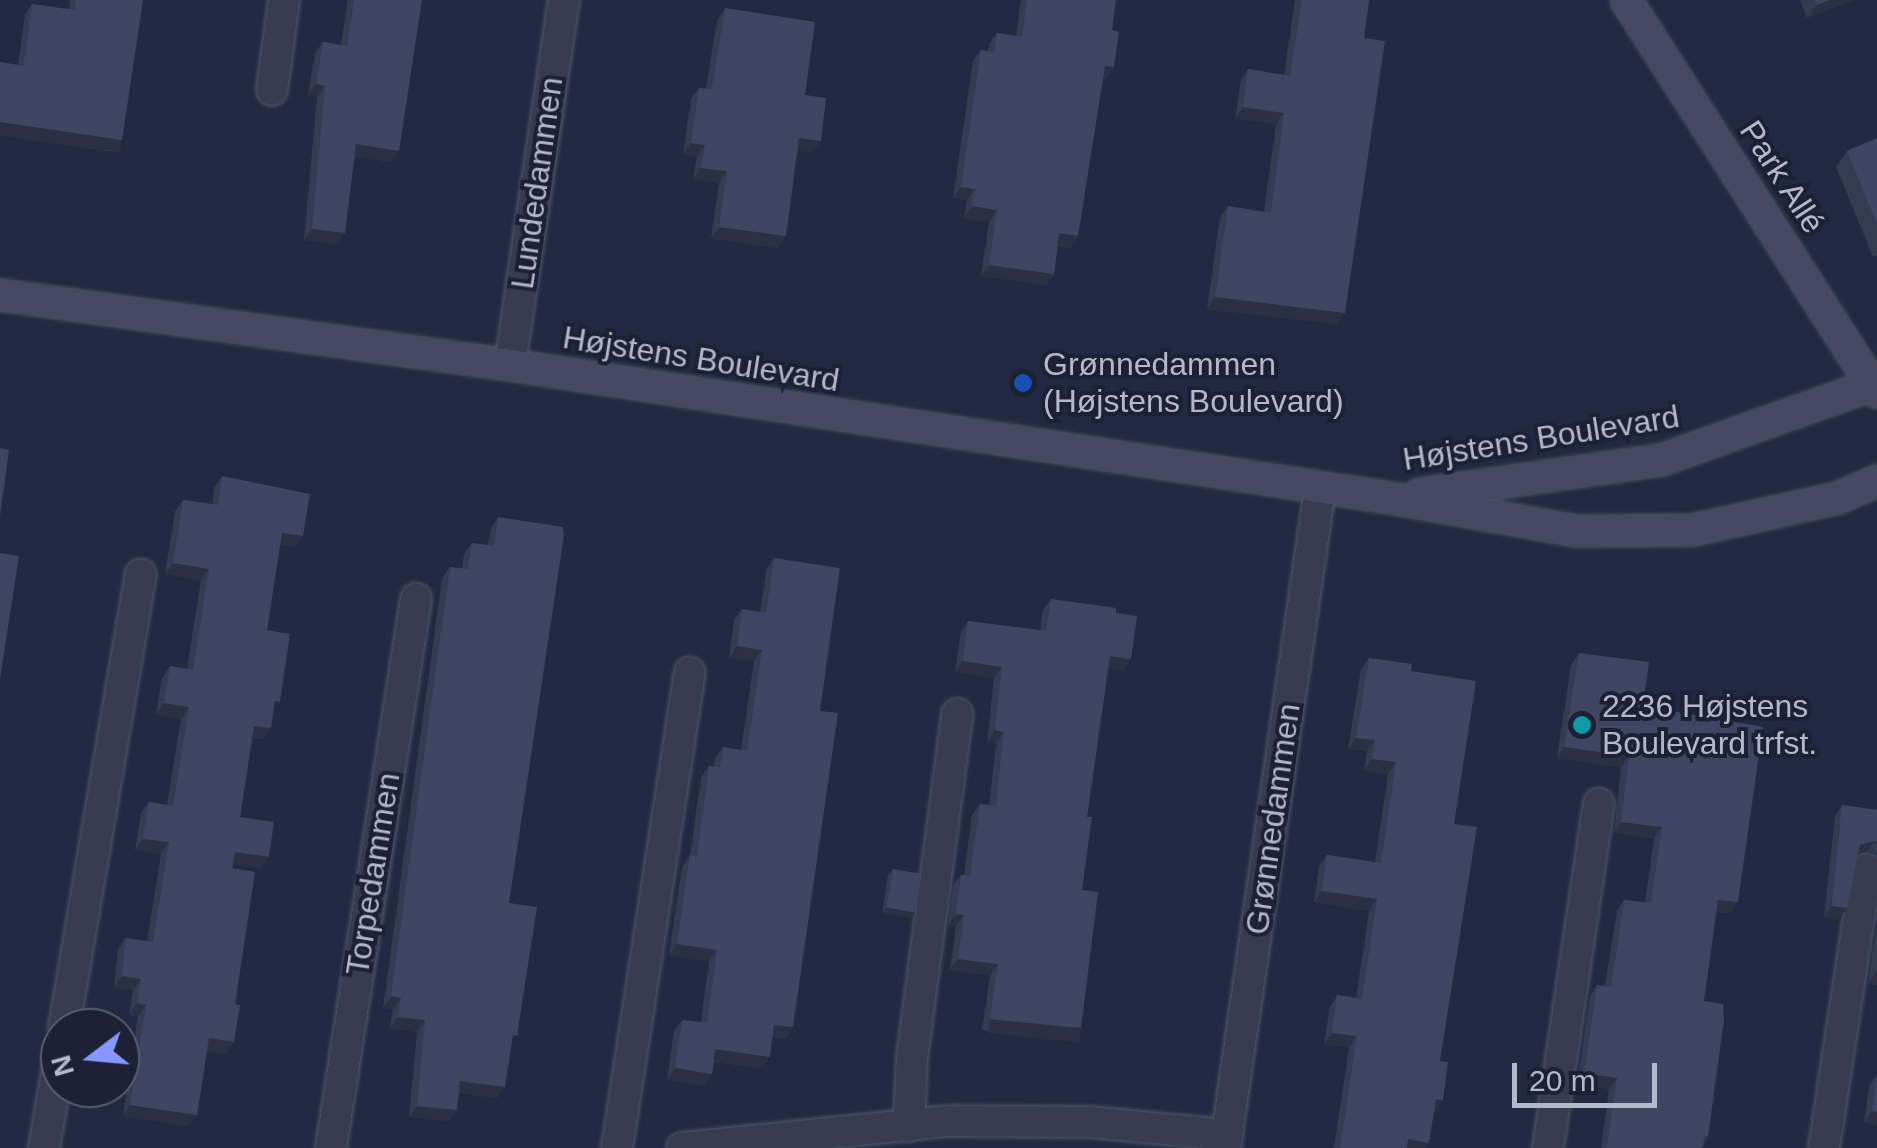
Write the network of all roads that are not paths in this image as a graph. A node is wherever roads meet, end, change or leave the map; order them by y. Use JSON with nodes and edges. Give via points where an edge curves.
{"nodes":[{"id":1,"x":284,"y":0,"type":"edge"},
{"id":2,"x":564,"y":0,"type":"edge"},
{"id":3,"x":1626,"y":0,"type":"edge"},
{"id":4,"x":272,"y":90,"type":"dead end"},
{"id":5,"x":0,"y":294,"type":"edge"},
{"id":6,"x":510,"y":365,"type":"junction"},
{"id":7,"x":1875,"y":387,"type":"edge"},
{"id":8,"x":1877,"y":481,"type":"edge"},
{"id":9,"x":1320,"y":489,"type":"junction"},
{"id":10,"x":1390,"y":498,"type":"junction"},
{"id":11,"x":141,"y":574,"type":"dead end"},
{"id":12,"x":416,"y":599,"type":"dead end"},
{"id":13,"x":690,"y":672,"type":"dead end"},
{"id":14,"x":957,"y":714,"type":"dead end"},
{"id":15,"x":1600,"y":804,"type":"dead end"},
{"id":16,"x":1866,"y":870,"type":"dead end"},
{"id":17,"x":67,"y":1008,"type":"edge"},
{"id":18,"x":51,"y":1108,"type":"edge"},
{"id":19,"x":909,"y":1126,"type":"junction"},
{"id":20,"x":863,"y":1140,"type":"edge"},
{"id":21,"x":1226,"y":1141,"type":"edge"},
{"id":22,"x":44,"y":1148,"type":"edge"},
{"id":23,"x":331,"y":1148,"type":"edge"},
{"id":24,"x":617,"y":1148,"type":"edge"},
{"id":25,"x":682,"y":1148,"type":"edge"},
{"id":26,"x":1548,"y":1148,"type":"edge"},
{"id":27,"x":1824,"y":1148,"type":"edge"}],
"edges":[{"from":1,"to":4,"type":"street"},
{"from":2,"to":6,"type":"street","name":"Lundedammen"},
{"from":3,"to":7,"type":"street","name":"Park Allé"},
{"from":5,"to":6,"type":"street","name":"Højstens Boulevard"},
{"from":6,"to":9,"type":"street","name":"Højstens Boulevard"},
{"from":7,"to":10,"type":"street","name":"Højstens Boulevard","via":[[1661,460]]},
{"from":8,"to":10,"type":"street","name":"Højstens Boulevard","via":[[1838,498],[1693,530],[1578,531]]},
{"from":9,"to":10,"type":"street","name":"Højstens Boulevard"},
{"from":9,"to":21,"type":"street","name":"Grønnedammen"},
{"from":11,"to":17,"type":"street"},
{"from":12,"to":23,"type":"street","name":"Torpedammen"},
{"from":13,"to":24,"type":"street"},
{"from":14,"to":19,"type":"street"},
{"from":15,"to":26,"type":"street"},
{"from":16,"to":27,"type":"street"},
{"from":18,"to":22,"type":"street"},
{"from":19,"to":20,"type":"street"},
{"from":19,"to":21,"type":"street","via":[[949,1120],[1090,1122]]},
{"from":20,"to":25,"type":"street"}]}
